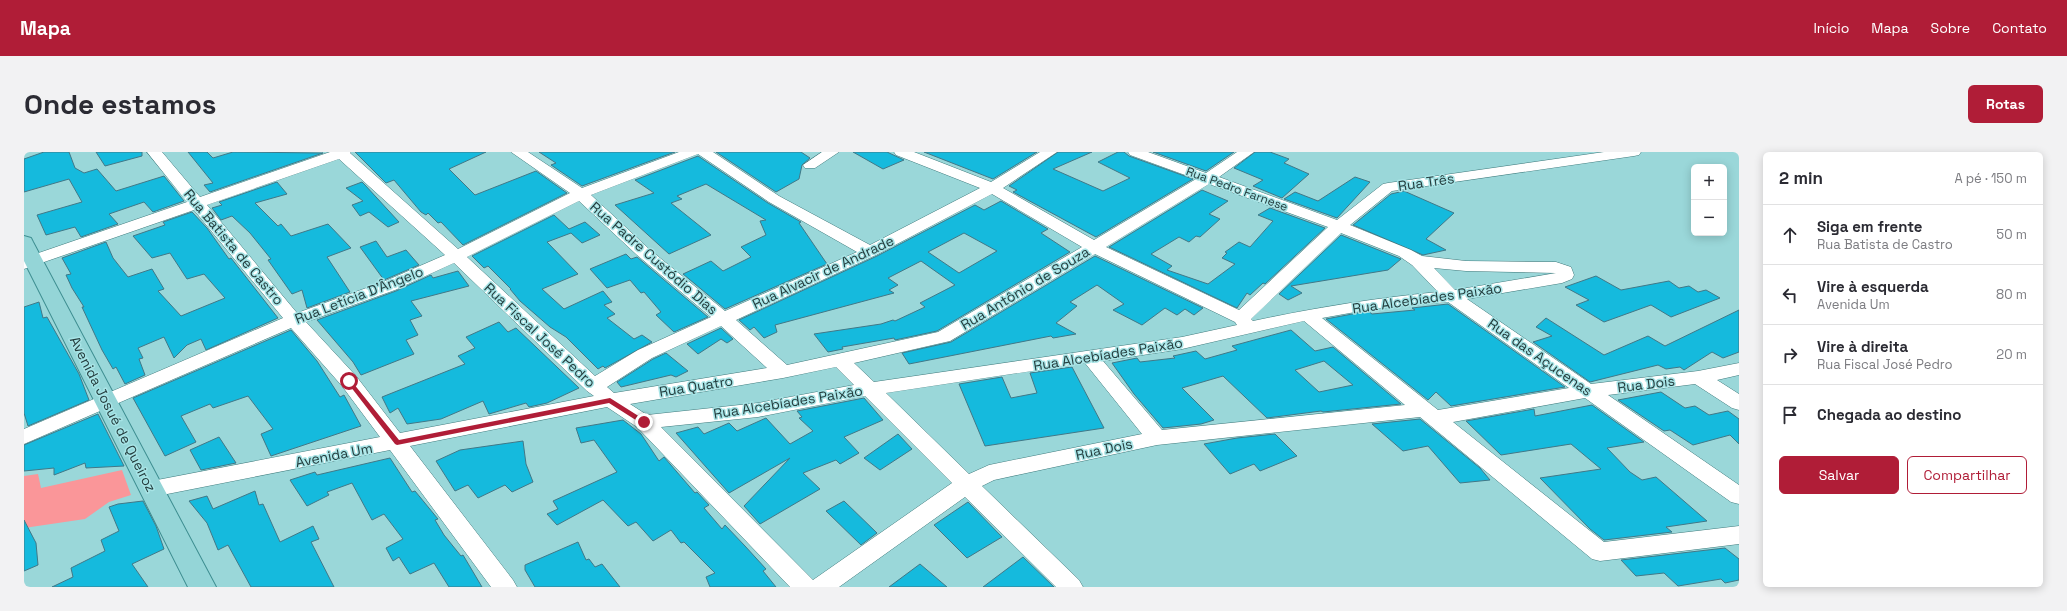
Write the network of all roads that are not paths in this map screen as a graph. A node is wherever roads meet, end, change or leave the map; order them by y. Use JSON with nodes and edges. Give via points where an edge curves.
{"nodes":[{"id":1,"x":154,"y":152,"type":"edge"},
{"id":2,"x":342,"y":152,"type":"edge"},
{"id":3,"x":518,"y":152,"type":"edge"},
{"id":4,"x":692,"y":152,"type":"edge"},
{"id":5,"x":703,"y":152,"type":"edge"},
{"id":6,"x":832,"y":152,"type":"edge"},
{"id":7,"x":901,"y":152,"type":"edge"},
{"id":8,"x":1050,"y":152,"type":"edge"},
{"id":9,"x":1247,"y":152,"type":"edge"},
{"id":10,"x":1634,"y":152,"type":"edge"},
{"id":11,"x":1139,"y":153,"type":"edge"},
{"id":12,"x":810,"y":165,"type":"dead end"},
{"id":13,"x":1207,"y":178,"type":"junction"},
{"id":14,"x":992,"y":188,"type":"junction"},
{"id":15,"x":581,"y":194,"type":"junction"},
{"id":16,"x":198,"y":203,"type":"junction"},
{"id":17,"x":1339,"y":226,"type":"junction"},
{"id":18,"x":1094,"y":247,"type":"junction"},
{"id":19,"x":870,"y":252,"type":"junction"},
{"id":20,"x":27,"y":256,"type":"edge"},
{"id":21,"x":456,"y":256,"type":"junction"},
{"id":22,"x":1418,"y":261,"type":"junction"},
{"id":23,"x":1451,"y":296,"type":"junction"},
{"id":24,"x":1307,"y":315,"type":"junction"},
{"id":25,"x":723,"y":318,"type":"junction"},
{"id":26,"x":294,"y":320,"type":"junction"},
{"id":27,"x":1245,"y":322,"type":"junction"},
{"id":28,"x":1090,"y":357,"type":"junction"},
{"id":29,"x":840,"y":360,"type":"junction"},
{"id":30,"x":1739,"y":369,"type":"edge"},
{"id":31,"x":783,"y":372,"type":"junction"},
{"id":32,"x":1698,"y":377,"type":"junction"},
{"id":33,"x":594,"y":386,"type":"junction"},
{"id":34,"x":869,"y":389,"type":"junction"},
{"id":35,"x":1589,"y":391,"type":"junction"},
{"id":36,"x":107,"y":400,"type":"junction"},
{"id":37,"x":610,"y":400,"type":"junction"},
{"id":38,"x":1739,"y":403,"type":"edge"},
{"id":39,"x":1428,"y":414,"type":"junction"},
{"id":40,"x":644,"y":422,"type":"junction"},
{"id":41,"x":24,"y":437,"type":"edge"},
{"id":42,"x":1157,"y":438,"type":"junction"},
{"id":43,"x":397,"y":443,"type":"junction"},
{"id":44,"x":966,"y":485,"type":"junction"},
{"id":45,"x":152,"y":489,"type":"junction"},
{"id":46,"x":1739,"y":496,"type":"edge"},
{"id":47,"x":1739,"y":535,"type":"edge"},
{"id":48,"x":202,"y":587,"type":"edge"},
{"id":49,"x":505,"y":587,"type":"edge"},
{"id":50,"x":805,"y":587,"type":"edge"},
{"id":51,"x":821,"y":587,"type":"edge"},
{"id":52,"x":1071,"y":587,"type":"edge"}],
"edges":[{"from":1,"to":16,"type":"street","name":"Rua Batista de Castro"},
{"from":2,"to":16,"type":"street"},
{"from":2,"to":21,"type":"street","name":"Rua Fiscal José Pedro"},
{"from":3,"to":15,"type":"street","name":"Rua Padre Custódio Dias"},
{"from":4,"to":15,"type":"street","name":"Rua Letícia D'Ângelo"},
{"from":5,"to":19,"type":"street","via":[[774,199]]},
{"from":6,"to":12,"type":"street"},
{"from":7,"to":14,"type":"street"},
{"from":8,"to":14,"type":"street","name":"Rua Alvacir de Andrade"},
{"from":9,"to":13,"type":"street","name":"Rua Antônio de Souza"},
{"from":10,"to":17,"type":"street","name":"Rua Três","via":[[1388,187]]},
{"from":11,"to":13,"type":"street","name":"Rua Pedro Farnese"},
{"from":13,"to":17,"type":"street","name":"Rua Pedro Farnese"},
{"from":13,"to":18,"type":"street","name":"Rua Antônio de Souza"},
{"from":14,"to":18,"type":"street"},
{"from":14,"to":19,"type":"street","name":"Rua Alvacir de Andrade"},
{"from":15,"to":21,"type":"street","name":"Rua Letícia D'Ângelo"},
{"from":15,"to":25,"type":"street","name":"Rua Padre Custódio Dias","via":[[643,252]]},
{"from":16,"to":20,"type":"street"},
{"from":16,"to":26,"type":"street","name":"Rua Batista de Castro"},
{"from":17,"to":22,"type":"street","name":"Rua das Açucenas","via":[[1405,253]]},
{"from":17,"to":27,"type":"street","name":"Rua Três"},
{"from":18,"to":27,"type":"street"},
{"from":18,"to":29,"type":"street","name":"Rua Antônio de Souza","via":[[944,337]]},
{"from":19,"to":25,"type":"street","name":"Rua Alvacir de Andrade"},
{"from":20,"to":36,"type":"main road","name":"Avenida Josué de Queiroz"},
{"from":21,"to":26,"type":"street","name":"Rua Letícia D'Ângelo","via":[[389,286]]},
{"from":21,"to":33,"type":"street","name":"Rua Fiscal José Pedro"},
{"from":22,"to":23,"type":"street","name":"Rua das Açucenas"},
{"from":22,"to":23,"type":"street","name":"Rua Alcebíades Paixão","via":[[1466,266],[1556,267],[1565,271],[1566,275],[1556,279]]},
{"from":23,"to":24,"type":"street","name":"Rua Alcebíades Paixão","via":[[1372,304]]},
{"from":23,"to":35,"type":"street","name":"Rua das Açucenas"},
{"from":24,"to":27,"type":"street","name":"Rua Alcebíades Paixão"},
{"from":24,"to":39,"type":"street"},
{"from":25,"to":31,"type":"street","name":"Rua Padre Custódio Dias"},
{"from":25,"to":33,"type":"street","name":"Rua Alvacir de Andrade","via":[[645,354]]},
{"from":26,"to":36,"type":"street","name":"Rua Letícia D'Ângelo"},
{"from":26,"to":43,"type":"street","name":"Rua Batista de Castro","via":[[349,381]]},
{"from":27,"to":28,"type":"street","name":"Rua Alcebíades Paixão","via":[[1182,343]]},
{"from":28,"to":34,"type":"street","name":"Rua Alcebíades Paixão"},
{"from":28,"to":42,"type":"street"},
{"from":29,"to":31,"type":"street","name":"Rua Antônio de Souza"},
{"from":29,"to":34,"type":"street"},
{"from":30,"to":32,"type":"street","name":"Rua Dois"},
{"from":31,"to":37,"type":"street","name":"Rua Quatro"},
{"from":32,"to":35,"type":"street","name":"Rua Dois"},
{"from":32,"to":38,"type":"street"},
{"from":33,"to":37,"type":"street","name":"Rua Fiscal José Pedro"},
{"from":34,"to":40,"type":"street","name":"Rua Alcebíades Paixão","via":[[758,410]]},
{"from":34,"to":44,"type":"street"},
{"from":35,"to":39,"type":"street","name":"Rua Dois"},
{"from":35,"to":46,"type":"street","name":"Rua das Açucenas"},
{"from":36,"to":41,"type":"street","name":"Rua Letícia D'Ângelo"},
{"from":36,"to":45,"type":"main road","name":"Avenida Josué de Queiroz"},
{"from":37,"to":40,"type":"street","name":"Rua Fiscal José Pedro"},
{"from":37,"to":43,"type":"street","name":"Avenida Um"},
{"from":39,"to":42,"type":"street","name":"Rua Dois"},
{"from":39,"to":47,"type":"street","via":[[1600,552]]},
{"from":40,"to":50,"type":"street","name":"Rua Fiscal José Pedro"},
{"from":42,"to":44,"type":"street","name":"Rua Dois","via":[[989,473]]},
{"from":43,"to":45,"type":"street","name":"Avenida Um"},
{"from":43,"to":49,"type":"street","name":"Rua Batista de Castro"},
{"from":44,"to":51,"type":"street","name":"Rua Dois"},
{"from":44,"to":52,"type":"street"},
{"from":45,"to":48,"type":"main road","name":"Avenida Josué de Queiroz"}]}
